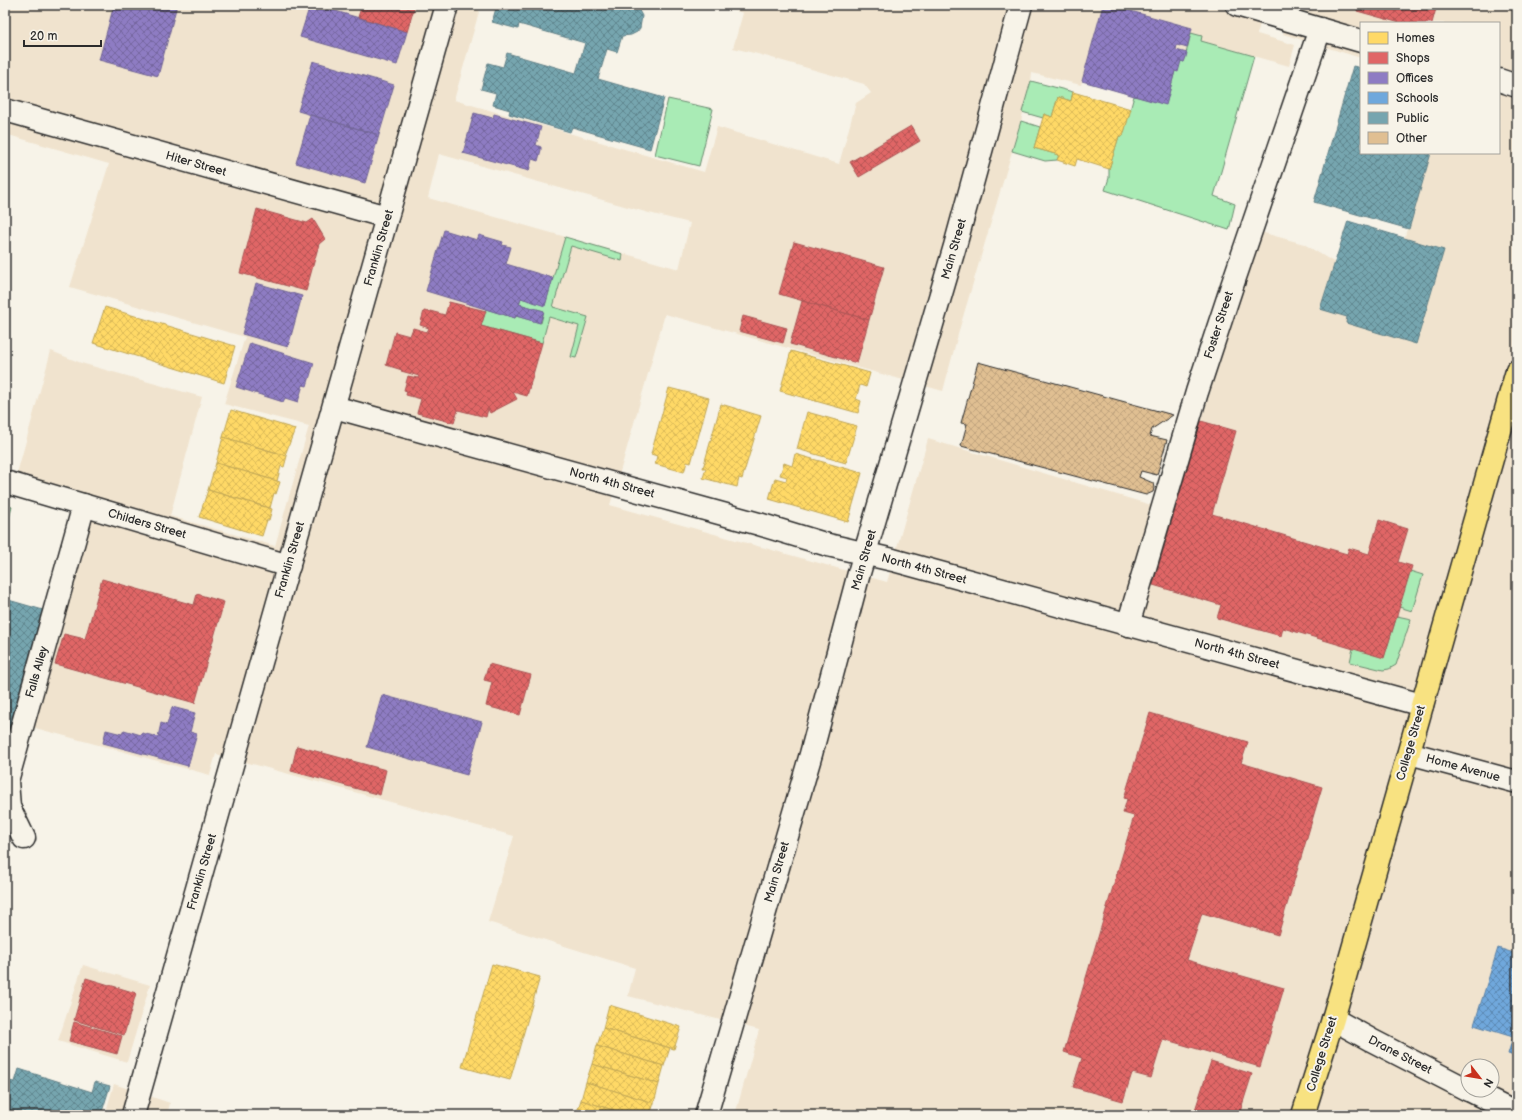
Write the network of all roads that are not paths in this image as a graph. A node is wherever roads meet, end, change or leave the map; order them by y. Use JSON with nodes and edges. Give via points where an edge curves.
{"nodes":[{"id":1,"x":447,"y":5,"type":"edge"},
{"id":2,"x":1022,"y":5,"type":"edge"},
{"id":3,"x":1237,"y":5,"type":"edge"},
{"id":4,"x":1277,"y":11,"type":"edge"},
{"id":5,"x":1320,"y":29,"type":"junction"},
{"id":6,"x":1360,"y":41,"type":"edge"},
{"id":7,"x":1500,"y":80,"type":"edge"},
{"id":8,"x":1517,"y":86,"type":"edge"},
{"id":9,"x":5,"y":110,"type":"edge"},
{"id":10,"x":387,"y":217,"type":"junction"},
{"id":11,"x":1517,"y":370,"type":"edge"},
{"id":12,"x":334,"y":407,"type":"junction"},
{"id":13,"x":5,"y":482,"type":"edge"},
{"id":14,"x":84,"y":505,"type":"junction"},
{"id":15,"x":865,"y":554,"type":"junction"},
{"id":16,"x":289,"y":566,"type":"junction"},
{"id":17,"x":1128,"y":625,"type":"junction"},
{"id":18,"x":1422,"y":705,"type":"junction"},
{"id":19,"x":1408,"y":753,"type":"junction"},
{"id":20,"x":1517,"y":782,"type":"edge"},
{"id":21,"x":24,"y":838,"type":"dead end"},
{"id":22,"x":1333,"y":1019,"type":"junction"},
{"id":23,"x":1460,"y":1086,"type":"edge"},
{"id":24,"x":1484,"y":1098,"type":"edge"},
{"id":25,"x":1517,"y":1114,"type":"edge"},
{"id":26,"x":133,"y":1115,"type":"edge"},
{"id":27,"x":706,"y":1115,"type":"edge"},
{"id":28,"x":1303,"y":1115,"type":"edge"}],
"edges":[{"from":1,"to":10,"type":"street","name":"Franklin Street"},
{"from":2,"to":15,"type":"street","name":"Main Street"},
{"from":3,"to":4,"type":"street"},
{"from":4,"to":5,"type":"street"},
{"from":5,"to":6,"type":"street"},
{"from":5,"to":17,"type":"street","name":"Foster Street","via":[[1197,392]]},
{"from":7,"to":8,"type":"street"},
{"from":9,"to":10,"type":"street","name":"Hiter Street"},
{"from":10,"to":12,"type":"street","name":"Franklin Street"},
{"from":11,"to":18,"type":"main road","name":"College Street"},
{"from":12,"to":15,"type":"street","name":"North 4th Street"},
{"from":12,"to":16,"type":"street","name":"Franklin Street"},
{"from":13,"to":14,"type":"street","name":"Childers Street"},
{"from":14,"to":16,"type":"street","name":"Childers Street"},
{"from":14,"to":21,"type":"street","name":"Falls Alley","via":[[7,781],[9,807]]},
{"from":15,"to":17,"type":"street","name":"North 4th Street"},
{"from":15,"to":27,"type":"street","name":"Main Street","via":[[811,754]]},
{"from":16,"to":26,"type":"street","name":"Franklin Street"},
{"from":17,"to":18,"type":"street","name":"North 4th Street"},
{"from":18,"to":19,"type":"main road","name":"College Street"},
{"from":19,"to":20,"type":"street","name":"Home Avenue"},
{"from":19,"to":22,"type":"main road","name":"College Street"},
{"from":22,"to":23,"type":"street","name":"Drane Street"},
{"from":22,"to":28,"type":"main road","name":"College Street"},
{"from":24,"to":25,"type":"street","name":"Drane Street"}]}
